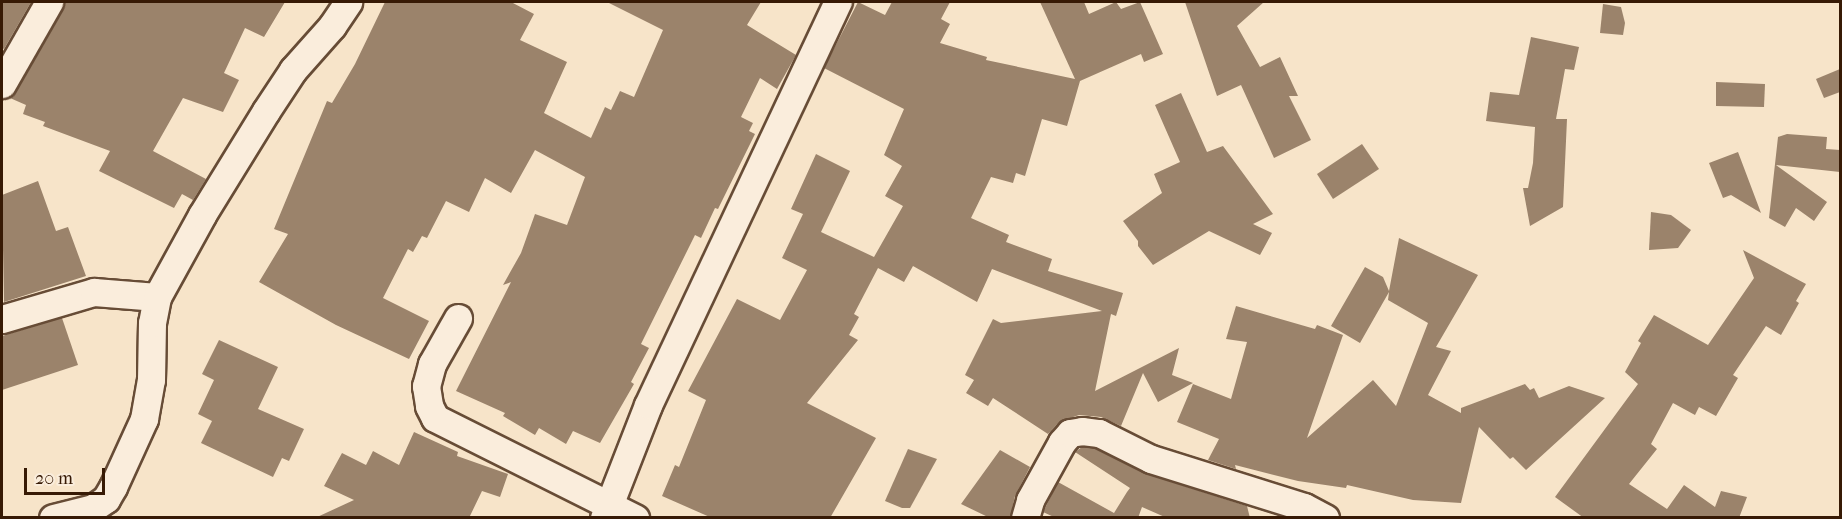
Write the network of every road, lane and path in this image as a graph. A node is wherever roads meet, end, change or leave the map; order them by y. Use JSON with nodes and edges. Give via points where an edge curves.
{"nodes":[{"id":1,"x":49,"y":2,"type":"edge"},
{"id":2,"x":348,"y":2,"type":"edge"},
{"id":3,"x":838,"y":2,"type":"edge"},
{"id":4,"x":2,"y":84,"type":"edge"},
{"id":5,"x":157,"y":297,"type":"junction"},
{"id":6,"x":458,"y":318,"type":"dead end"},
{"id":7,"x":2,"y":319,"type":"edge"},
{"id":8,"x":607,"y":511,"type":"edge"},
{"id":9,"x":53,"y":518,"type":"edge"},
{"id":10,"x":635,"y":518,"type":"edge"},
{"id":11,"x":1025,"y":518,"type":"edge"},
{"id":12,"x":1325,"y":518,"type":"edge"}],
"edges":[{"from":1,"to":4,"type":"street"},
{"from":2,"to":5,"type":"street","via":[[333,26],[293,70],[266,111]]},
{"from":3,"to":8,"type":"street","via":[[648,405]]},
{"from":5,"to":7,"type":"street","via":[[94,292]]},
{"from":5,"to":9,"type":"street","via":[[144,419],[121,471],[106,499],[93,508]]},
{"from":6,"to":8,"type":"street","via":[[432,364],[426,386],[435,418]]},
{"from":8,"to":10,"type":"street"},
{"from":11,"to":12,"type":"street","via":[[1030,500],[1062,442],[1070,434],[1082,431],[1099,434],[1151,459],[1304,507]]}]}
